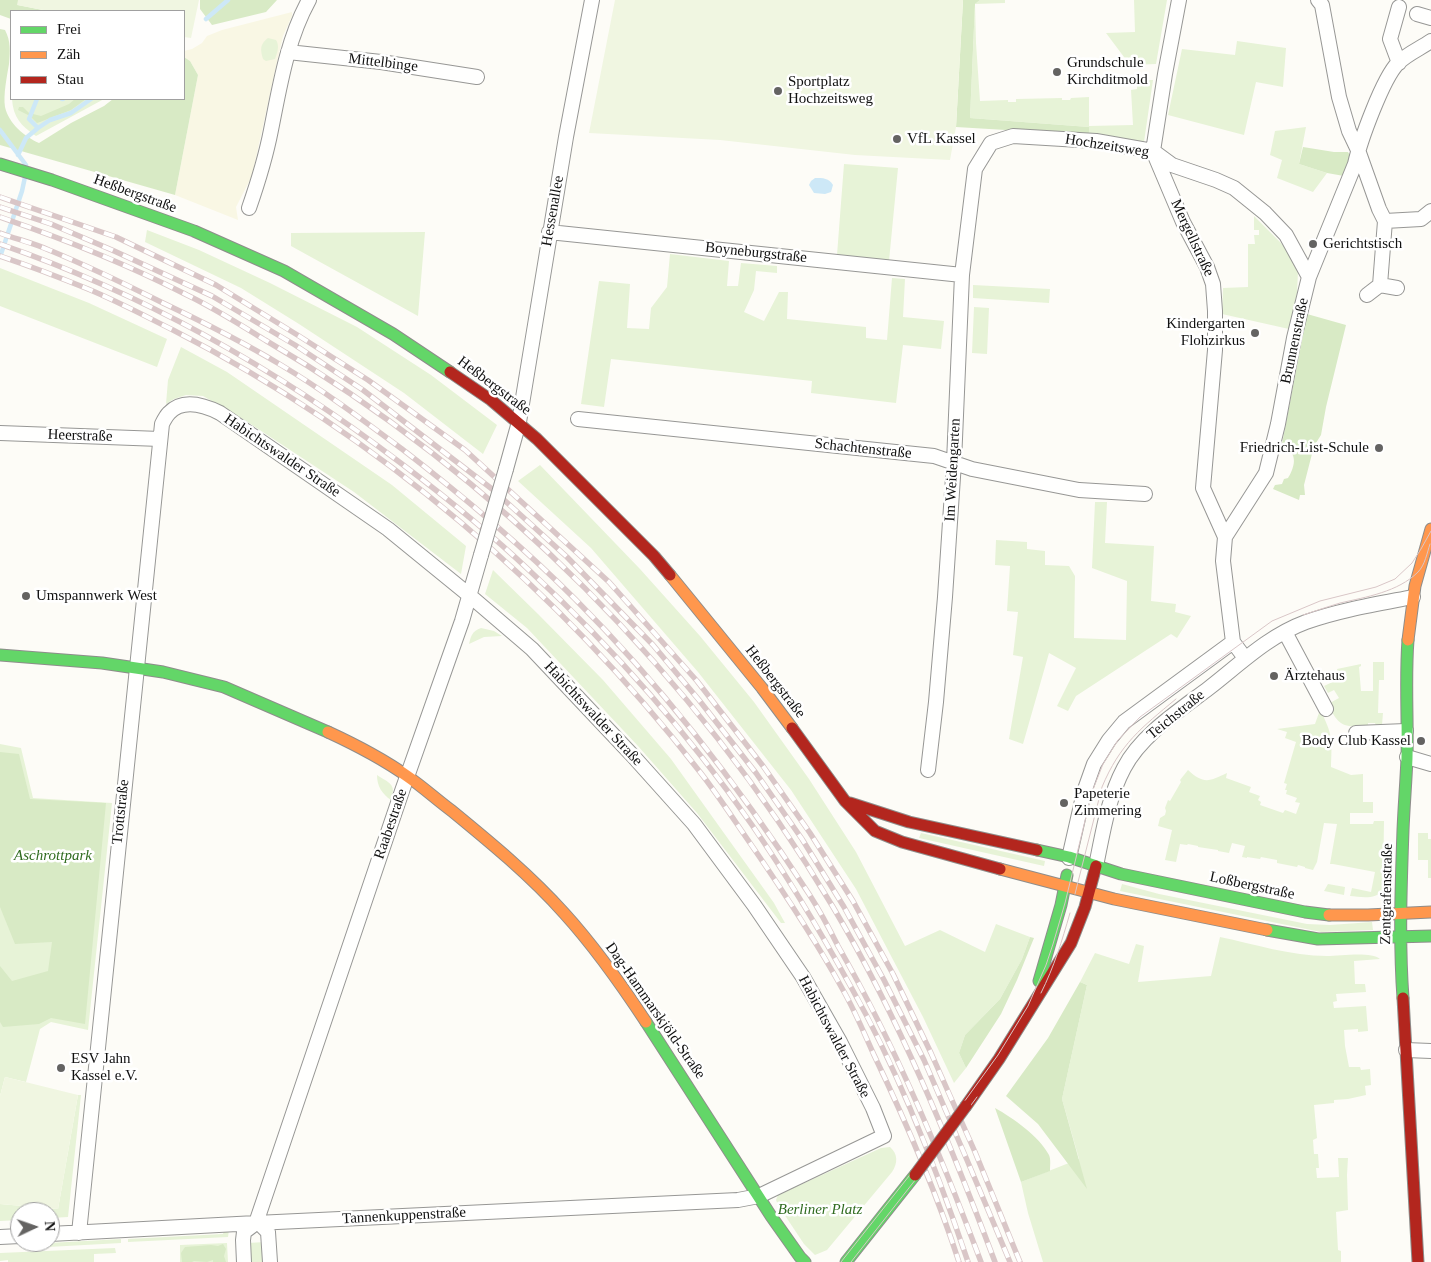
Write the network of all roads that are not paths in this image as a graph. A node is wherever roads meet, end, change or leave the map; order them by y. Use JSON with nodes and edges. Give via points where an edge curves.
{"nodes":[{"id":1,"x":309,"y":0,"type":"edge"},
{"id":2,"x":592,"y":0,"type":"edge"},
{"id":3,"x":1179,"y":0,"type":"edge"},
{"id":4,"x":1318,"y":0,"type":"edge"},
{"id":5,"x":1399,"y":7,"type":"dead end"},
{"id":6,"x":1417,"y":14,"type":"dead end"},
{"id":7,"x":1431,"y":18,"type":"edge"},
{"id":8,"x":1431,"y":41,"type":"edge"},
{"id":9,"x":288,"y":52,"type":"junction"},
{"id":10,"x":1398,"y":63,"type":"junction"},
{"id":11,"x":477,"y":77,"type":"dead end"},
{"id":12,"x":1358,"y":150,"type":"junction"},
{"id":13,"x":1153,"y":151,"type":"junction"},
{"id":14,"x":0,"y":164,"type":"edge"},
{"id":15,"x":975,"y":169,"type":"joint"},
{"id":16,"x":249,"y":208,"type":"dead end"},
{"id":17,"x":1431,"y":211,"type":"edge"},
{"id":18,"x":1385,"y":221,"type":"junction"},
{"id":19,"x":550,"y":232,"type":"junction"},
{"id":20,"x":962,"y":274,"type":"junction"},
{"id":21,"x":1309,"y":277,"type":"junction"},
{"id":22,"x":1380,"y":285,"type":"junction"},
{"id":23,"x":1397,"y":288,"type":"dead end"},
{"id":24,"x":1367,"y":295,"type":"dead end"},
{"id":25,"x":186,"y":405,"type":"joint"},
{"id":26,"x":578,"y":419,"type":"dead end"},
{"id":27,"x":519,"y":422,"type":"junction"},
{"id":28,"x":0,"y":433,"type":"edge"},
{"id":29,"x":160,"y":439,"type":"junction"},
{"id":30,"x":954,"y":462,"type":"junction"},
{"id":31,"x":1145,"y":494,"type":"dead end"},
{"id":32,"x":1431,"y":529,"type":"edge"},
{"id":33,"x":1225,"y":537,"type":"junction"},
{"id":34,"x":469,"y":594,"type":"junction"},
{"id":35,"x":1413,"y":597,"type":"junction"},
{"id":36,"x":1285,"y":632,"type":"junction"},
{"id":37,"x":1233,"y":642,"type":"junction"},
{"id":38,"x":0,"y":655,"type":"edge"},
{"id":39,"x":1245,"y":658,"type":"junction"},
{"id":40,"x":136,"y":668,"type":"junction"},
{"id":41,"x":1326,"y":709,"type":"dead end"},
{"id":42,"x":1406,"y":731,"type":"junction"},
{"id":43,"x":1356,"y":733,"type":"dead end"},
{"id":44,"x":1407,"y":758,"type":"junction"},
{"id":45,"x":1431,"y":764,"type":"edge"},
{"id":46,"x":928,"y":770,"type":"dead end"},
{"id":47,"x":407,"y":776,"type":"junction"},
{"id":48,"x":844,"y":801,"type":"junction"},
{"id":49,"x":907,"y":822,"type":"junction"},
{"id":50,"x":902,"y":842,"type":"junction"},
{"id":51,"x":1070,"y":858,"type":"junction"},
{"id":52,"x":1096,"y":866,"type":"junction"},
{"id":53,"x":1065,"y":886,"type":"junction"},
{"id":54,"x":1089,"y":893,"type":"junction"},
{"id":55,"x":1431,"y":912,"type":"edge"},
{"id":56,"x":1401,"y":913,"type":"junction"},
{"id":57,"x":1431,"y":936,"type":"edge"},
{"id":58,"x":1401,"y":937,"type":"junction"},
{"id":59,"x":1032,"y":1004,"type":"junction"},
{"id":60,"x":1406,"y":1050,"type":"junction"},
{"id":61,"x":1431,"y":1051,"type":"edge"},
{"id":62,"x":758,"y":1196,"type":"junction"},
{"id":63,"x":256,"y":1223,"type":"junction"},
{"id":64,"x":79,"y":1233,"type":"junction"},
{"id":65,"x":60,"y":1234,"type":"edge"},
{"id":66,"x":1431,"y":1246,"type":"edge"},
{"id":67,"x":1416,"y":1247,"type":"junction"},
{"id":68,"x":244,"y":1262,"type":"edge"},
{"id":69,"x":270,"y":1262,"type":"edge"},
{"id":70,"x":805,"y":1262,"type":"edge"},
{"id":71,"x":846,"y":1262,"type":"edge"},
{"id":72,"x":1418,"y":1262,"type":"edge"}],
"edges":[{"from":1,"to":9,"type":"street"},
{"from":2,"to":19,"type":"street","name":"Hessenallee"},
{"from":3,"to":13,"type":"street"},
{"from":4,"to":12,"type":"street","via":[[1322,5],[1339,98]]},
{"from":5,"to":10,"type":"street","via":[[1390,39]]},
{"from":6,"to":7,"type":"street"},
{"from":8,"to":10,"type":"street","name":"Brunnenstraße"},
{"from":9,"to":11,"type":"street","name":"Mittelbinge"},
{"from":9,"to":16,"type":"street","via":[[260,179]]},
{"from":10,"to":12,"type":"street","name":"Brunnenstraße","via":[[1386,82]]},
{"from":12,"to":18,"type":"street"},
{"from":12,"to":21,"type":"street","name":"Brunnenstraße"},
{"from":13,"to":15,"type":"street","name":"Hochzeitsweg","via":[[1096,141],[1013,136],[991,143]]},
{"from":13,"to":21,"type":"street","name":"Hochzeitsweg","via":[[1172,165],[1234,188],[1265,213],[1286,235]]},
{"from":13,"to":33,"type":"street","name":"Mergellstraße","via":[[1213,284],[1214,350],[1203,488]]},
{"from":14,"to":27,"type":"main road","name":"Heßbergstraße","via":[[194,231],[284,271],[393,334]]},
{"from":15,"to":20,"type":"street","name":"Im Weidengarten"},
{"from":17,"to":18,"type":"street","via":[[1421,219]]},
{"from":18,"to":22,"type":"street"},
{"from":19,"to":20,"type":"street","name":"Boyneburgstraße"},
{"from":19,"to":27,"type":"street","name":"Hessenallee"},
{"from":20,"to":30,"type":"street","name":"Im Weidengarten"},
{"from":21,"to":33,"type":"street","name":"Brunnenstraße","via":[[1266,473]]},
{"from":22,"to":23,"type":"street"},
{"from":22,"to":24,"type":"street"},
{"from":25,"to":29,"type":"street","name":"Trottstraße","via":[[169,412],[162,424]]},
{"from":25,"to":34,"type":"street","name":"Habichtswalder Straße","via":[[206,406],[220,413],[388,529]]},
{"from":26,"to":30,"type":"street","name":"Schachtenstraße","via":[[934,456]]},
{"from":27,"to":34,"type":"street","name":"Raabestraße","bridge":true},
{"from":27,"to":48,"type":"main road","name":"Heßbergstraße","via":[[654,556],[762,688]]},
{"from":28,"to":29,"type":"street","name":"Heerstraße"},
{"from":29,"to":40,"type":"street","name":"Trottstraße"},
{"from":30,"to":31,"type":"street","name":"Schachtenstraße","via":[[972,469],[1079,490]]},
{"from":30,"to":46,"type":"street","name":"Im Weidengarten"},
{"from":32,"to":35,"type":"main road","name":"Zentgrafenstraße"},
{"from":33,"to":37,"type":"street","name":"Brunnenstraße","via":[[1223,561]]},
{"from":34,"to":47,"type":"street","name":"Raabestraße"},
{"from":34,"to":62,"type":"street","name":"Habichtswalder Straße","via":[[532,649],[694,824],[803,977],[873,1108],[884,1136]]},
{"from":35,"to":36,"type":"street","name":"Teichstraße","via":[[1339,612]]},
{"from":35,"to":42,"type":"main road","name":"Zentgrafenstraße","via":[[1406,661]]},
{"from":36,"to":39,"type":"street","name":"Teichstraße"},
{"from":36,"to":41,"type":"street"},
{"from":37,"to":39,"type":"street","name":"Brunnenstraße"},
{"from":37,"to":51,"type":"street","name":"Teichstraße","via":[[1124,722],[1109,740],[1094,764],[1084,792]]},
{"from":38,"to":40,"type":"main road","name":"Dag-Hammarskjöld-Straße"},
{"from":39,"to":52,"type":"street","name":"Teichstraße","via":[[1148,736],[1125,766],[1108,808]]},
{"from":40,"to":47,"type":"main road","name":"Dag-Hammarskjöld-Straße","via":[[224,686],[348,740]]},
{"from":40,"to":64,"type":"street","name":"Trottstraße"},
{"from":42,"to":43,"type":"street"},
{"from":42,"to":44,"type":"main road","name":"Zentgrafenstraße"},
{"from":44,"to":45,"type":"street"},
{"from":44,"to":56,"type":"main road","name":"Zentgrafenstraße"},
{"from":47,"to":62,"type":"main road","name":"Dag-Hammarskjöld-Straße","via":[[488,840],[564,913],[624,988]]},
{"from":47,"to":63,"type":"street","name":"Raabestraße"},
{"from":48,"to":49,"type":"main road"},
{"from":48,"to":50,"type":"main road","name":"Heßbergstraße","via":[[875,830]]},
{"from":49,"to":50,"type":"main road"},
{"from":49,"to":51,"type":"main road"},
{"from":50,"to":53,"type":"main road","name":"Heßbergstraße"},
{"from":51,"to":52,"type":"main road","name":"Loßbergstraße"},
{"from":51,"to":53,"type":"main road","name":"Teichstraße"},
{"from":52,"to":54,"type":"main road","name":"Teichstraße"},
{"from":52,"to":56,"type":"main road","name":"Loßbergstraße","via":[[1326,916]]},
{"from":53,"to":54,"type":"main road","name":"Heßbergstraße"},
{"from":53,"to":59,"type":"main road","name":"Teichstraße"},
{"from":54,"to":58,"type":"main road","via":[[1318,939]]},
{"from":54,"to":59,"type":"main road","name":"Teichstraße","via":[[1071,943]]},
{"from":55,"to":56,"type":"main road","name":"Loßbergstraße"},
{"from":56,"to":58,"type":"main road","name":"Zentgrafenstraße"},
{"from":57,"to":58,"type":"main road"},
{"from":58,"to":60,"type":"main road","name":"Zentgrafenstraße"},
{"from":59,"to":71,"type":"main road","name":"Teichstraße","bridge":true,"via":[[1000,1059],[894,1204]]},
{"from":60,"to":61,"type":"street"},
{"from":60,"to":67,"type":"main road","name":"Zentgrafenstraße"},
{"from":62,"to":63,"type":"street","name":"Tannenkuppenstraße"},
{"from":62,"to":70,"type":"main road","name":"Dag-Hammarskjöld-Straße"},
{"from":63,"to":64,"type":"street","name":"Tannenkuppenstraße"},
{"from":63,"to":68,"type":"street","name":"Raabestraße","via":[[244,1232]]},
{"from":63,"to":69,"type":"street","via":[[268,1232]]},
{"from":64,"to":65,"type":"street","name":"Tannenkuppenstraße"},
{"from":66,"to":67,"type":"street"},
{"from":67,"to":72,"type":"main road","name":"Zentgrafenstraße"}]}
